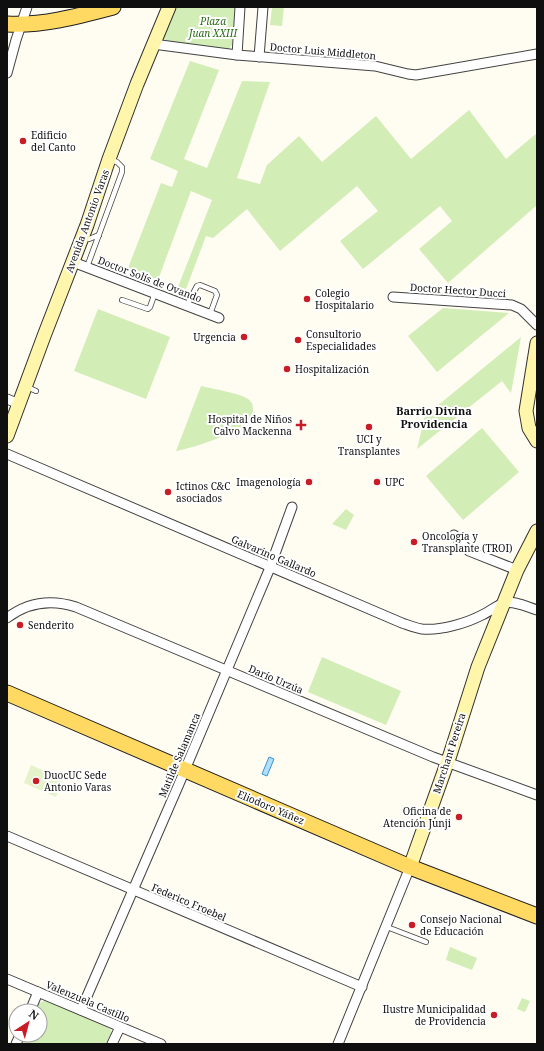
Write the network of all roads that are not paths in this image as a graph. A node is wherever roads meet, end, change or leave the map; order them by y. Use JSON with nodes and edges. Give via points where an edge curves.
{"nodes":[{"id":1,"x":27,"y":7,"type":"edge"},
{"id":2,"x":113,"y":7,"type":"edge"},
{"id":3,"x":168,"y":7,"type":"edge"},
{"id":4,"x":240,"y":7,"type":"edge"},
{"id":5,"x":263,"y":7,"type":"edge"},
{"id":6,"x":14,"y":24,"type":"edge"},
{"id":7,"x":154,"y":44,"type":"junction"},
{"id":8,"x":537,"y":54,"type":"edge"},
{"id":9,"x":237,"y":55,"type":"junction"},
{"id":10,"x":259,"y":57,"type":"junction"},
{"id":11,"x":7,"y":73,"type":"edge"},
{"id":12,"x":109,"y":159,"type":"junction"},
{"id":13,"x":99,"y":236,"type":"junction"},
{"id":14,"x":82,"y":238,"type":"junction"},
{"id":15,"x":73,"y":262,"type":"junction"},
{"id":16,"x":87,"y":267,"type":"junction"},
{"id":17,"x":155,"y":293,"type":"junction"},
{"id":18,"x":393,"y":297,"type":"dead end"},
{"id":19,"x":122,"y":300,"type":"dead end"},
{"id":20,"x":187,"y":305,"type":"junction"},
{"id":21,"x":210,"y":314,"type":"junction"},
{"id":22,"x":219,"y":318,"type":"dead end"},
{"id":23,"x":537,"y":325,"type":"edge"},
{"id":24,"x":537,"y":343,"type":"edge"},
{"id":25,"x":13,"y":401,"type":"edge"},
{"id":26,"x":7,"y":436,"type":"edge"},
{"id":27,"x":537,"y":441,"type":"edge"},
{"id":28,"x":7,"y":454,"type":"edge"},
{"id":29,"x":292,"y":507,"type":"dead end"},
{"id":30,"x":537,"y":531,"type":"edge"},
{"id":31,"x":454,"y":535,"type":"dead end"},
{"id":32,"x":271,"y":567,"type":"junction"},
{"id":33,"x":518,"y":570,"type":"junction"},
{"id":34,"x":504,"y":603,"type":"junction"},
{"id":35,"x":537,"y":610,"type":"edge"},
{"id":36,"x":7,"y":618,"type":"edge"},
{"id":37,"x":227,"y":670,"type":"junction"},
{"id":38,"x":7,"y":693,"type":"edge"},
{"id":39,"x":447,"y":762,"type":"junction"},
{"id":40,"x":184,"y":770,"type":"junction"},
{"id":41,"x":537,"y":795,"type":"edge"},
{"id":42,"x":7,"y":836,"type":"edge"},
{"id":43,"x":410,"y":867,"type":"junction"},
{"id":44,"x":133,"y":890,"type":"junction"},
{"id":45,"x":537,"y":916,"type":"edge"},
{"id":46,"x":386,"y":926,"type":"junction"},
{"id":47,"x":426,"y":942,"type":"dead end"},
{"id":48,"x":7,"y":979,"type":"edge"},
{"id":49,"x":362,"y":987,"type":"junction"},
{"id":50,"x":38,"y":992,"type":"junction"},
{"id":51,"x":33,"y":1003,"type":"edge"},
{"id":52,"x":81,"y":1010,"type":"junction"},
{"id":53,"x":120,"y":1027,"type":"junction"},
{"id":54,"x":112,"y":1044,"type":"edge"},
{"id":55,"x":161,"y":1044,"type":"edge"},
{"id":56,"x":338,"y":1044,"type":"edge"}],
"edges":[{"from":1,"to":6,"type":"street"},
{"from":2,"to":6,"type":"main road","via":[[88,14]]},
{"from":3,"to":7,"type":"street","name":"Avenida Antonio Varas"},
{"from":4,"to":9,"type":"street"},
{"from":5,"to":10,"type":"street"},
{"from":6,"to":11,"type":"street","via":[[16,40]]},
{"from":7,"to":9,"type":"street","name":"Doctor Luis Middleton"},
{"from":7,"to":12,"type":"street","name":"Avenida Antonio Varas"},
{"from":8,"to":10,"type":"street","name":"Doctor Luis Middleton","via":[[416,75],[375,66]]},
{"from":9,"to":10,"type":"street","name":"Doctor Luis Middleton"},
{"from":12,"to":13,"type":"lane","via":[[122,167],[122,172]]},
{"from":12,"to":14,"type":"street","name":"Avenida Antonio Varas"},
{"from":13,"to":14,"type":"lane"},
{"from":13,"to":16,"type":"lane"},
{"from":14,"to":15,"type":"street","name":"Avenida Antonio Varas"},
{"from":15,"to":16,"type":"street","name":"Doctor Solís de Ovando"},
{"from":15,"to":25,"type":"street","name":"Avenida Antonio Varas","via":[[31,389]]},
{"from":16,"to":17,"type":"street","name":"Doctor Solís de Ovando"},
{"from":17,"to":19,"type":"lane","via":[[148,309]]},
{"from":17,"to":20,"type":"street","name":"Doctor Solís de Ovando"},
{"from":18,"to":23,"type":"street","name":"Doctor Hector Ducci","via":[[512,305],[521,309]]},
{"from":20,"to":21,"type":"street","name":"Doctor Solís de Ovando"},
{"from":20,"to":21,"type":"lane","via":[[200,284],[215,291],[217,295]]},
{"from":21,"to":22,"type":"street","name":"Doctor Solís de Ovando"},
{"from":24,"to":27,"type":"street","via":[[526,411],[529,428]]},
{"from":25,"to":26,"type":"street","name":"Avenida Antonio Varas"},
{"from":28,"to":32,"type":"street","name":"Galvarino Gallardo"},
{"from":29,"to":32,"type":"street","name":"Matilde Salamanca"},
{"from":30,"to":33,"type":"street","name":"Marchant Pereira"},
{"from":31,"to":33,"type":"street","via":[[469,551]]},
{"from":32,"to":34,"type":"street","name":"Galvarino Gallardo","via":[[423,629],[467,621]]},
{"from":32,"to":37,"type":"street","name":"Matilde Salamanca"},
{"from":33,"to":34,"type":"street","name":"Marchant Pereira"},
{"from":34,"to":35,"type":"street","via":[[514,603]]},
{"from":34,"to":39,"type":"street","name":"Marchant Pereira","via":[[471,687]]},
{"from":36,"to":37,"type":"street","name":"Darío Urzúa","via":[[33,604],[48,602],[69,605]]},
{"from":37,"to":39,"type":"street","name":"Darío Urzúa"},
{"from":37,"to":40,"type":"street","name":"Matilde Salamanca"},
{"from":38,"to":40,"type":"main road","name":"Eliodoro Yáñez"},
{"from":39,"to":41,"type":"street","name":"Darío Urzúa"},
{"from":39,"to":43,"type":"street","name":"Marchant Pereira"},
{"from":40,"to":43,"type":"main road","name":"Eliodoro Yáñez"},
{"from":40,"to":44,"type":"street","name":"Matilde Salamanca"},
{"from":42,"to":44,"type":"street","name":"Federico Froebel"},
{"from":43,"to":45,"type":"main road","name":"Eliodoro Yáñez"},
{"from":43,"to":46,"type":"street","name":"Marchant Pereira"},
{"from":44,"to":49,"type":"street","name":"Federico Froebel"},
{"from":44,"to":52,"type":"street","name":"Matilde Salamanca"},
{"from":46,"to":47,"type":"lane"},
{"from":46,"to":49,"type":"street","name":"Marchant Pereira"},
{"from":48,"to":50,"type":"street","name":"Valenzuela Castillo"},
{"from":49,"to":56,"type":"street","name":"Marchant Pereira"},
{"from":50,"to":51,"type":"street"},
{"from":50,"to":52,"type":"street","name":"Valenzuela Castillo"},
{"from":52,"to":53,"type":"street","name":"Valenzuela Castillo"},
{"from":53,"to":54,"type":"street"},
{"from":53,"to":55,"type":"street","name":"Valenzuela Castillo"}]}
